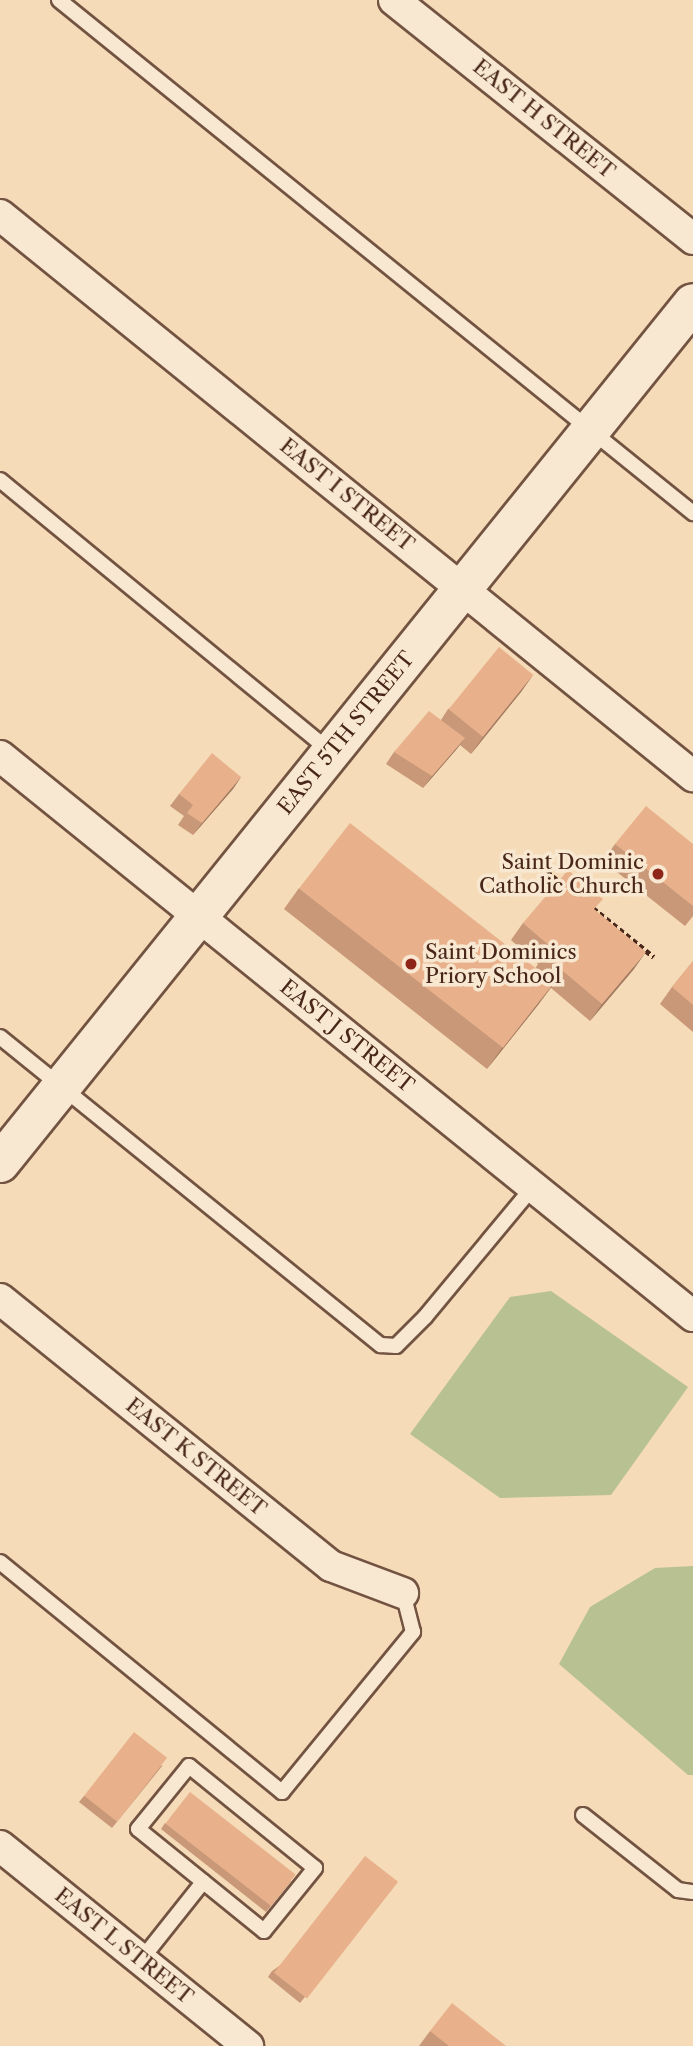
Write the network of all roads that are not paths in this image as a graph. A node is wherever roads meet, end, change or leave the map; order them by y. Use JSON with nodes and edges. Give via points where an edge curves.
{"nodes":[{"id":1,"x":59,"y":0,"type":"edge"},
{"id":2,"x":394,"y":0,"type":"edge"},
{"id":3,"x":0,"y":215,"type":"edge"},
{"id":4,"x":693,"y":239,"type":"edge"},
{"id":5,"x":693,"y":303,"type":"edge"},
{"id":6,"x":591,"y":430,"type":"junction"},
{"id":7,"x":0,"y":481,"type":"edge"},
{"id":8,"x":693,"y":513,"type":"edge"},
{"id":9,"x":463,"y":588,"type":"junction"},
{"id":10,"x":331,"y":751,"type":"junction"},
{"id":11,"x":0,"y":756,"type":"edge"},
{"id":12,"x":693,"y":776,"type":"edge"},
{"id":13,"x":198,"y":916,"type":"junction"},
{"id":14,"x":0,"y":1037,"type":"edge"},
{"id":15,"x":62,"y":1086,"type":"junction"},
{"id":16,"x":0,"y":1163,"type":"edge"},
{"id":17,"x":533,"y":1187,"type":"junction"},
{"id":18,"x":0,"y":1299,"type":"edge"},
{"id":19,"x":693,"y":1316,"type":"edge"},
{"id":20,"x":0,"y":1562,"type":"edge"},
{"id":21,"x":403,"y":1594,"type":"joint"},
{"id":22,"x":583,"y":1815,"type":"dead end"},
{"id":23,"x":0,"y":1846,"type":"edge"},
{"id":24,"x":203,"y":1882,"type":"junction"},
{"id":25,"x":693,"y":1892,"type":"edge"},
{"id":26,"x":141,"y":1960,"type":"junction"},
{"id":27,"x":248,"y":2046,"type":"edge"}],
"edges":[{"from":1,"to":6,"type":"lane"},
{"from":2,"to":4,"type":"street","name":"EAST H STREET"},
{"from":3,"to":9,"type":"street","name":"EAST I STREET"},
{"from":5,"to":6,"type":"street","name":"EAST 5TH STREET"},
{"from":6,"to":8,"type":"lane"},
{"from":6,"to":9,"type":"street","name":"EAST 5TH STREET"},
{"from":7,"to":10,"type":"lane"},
{"from":9,"to":10,"type":"street","name":"EAST 5TH STREET"},
{"from":9,"to":12,"type":"street","name":"EAST I STREET"},
{"from":10,"to":13,"type":"street","name":"EAST 5TH STREET"},
{"from":11,"to":13,"type":"street","name":"EAST J STREET"},
{"from":13,"to":15,"type":"street","name":"EAST 5TH STREET"},
{"from":13,"to":17,"type":"street","name":"EAST J STREET"},
{"from":14,"to":15,"type":"lane"},
{"from":15,"to":16,"type":"street","name":"EAST 5TH STREET"},
{"from":15,"to":17,"type":"lane","via":[[381,1345],[396,1346],[425,1317]]},
{"from":17,"to":19,"type":"street","name":"EAST J STREET"},
{"from":18,"to":21,"type":"street","name":"EAST K STREET","via":[[331,1566]]},
{"from":20,"to":21,"type":"lane","via":[[282,1792],[413,1632]]},
{"from":22,"to":25,"type":"lane","via":[[678,1889]]},
{"from":23,"to":26,"type":"street","name":"EAST L STREET"},
{"from":24,"to":24,"type":"lane","via":[[138,1829],[189,1766],[315,1868],[264,1931]]},
{"from":24,"to":26,"type":"lane"},
{"from":26,"to":27,"type":"street","name":"EAST L STREET"}]}
